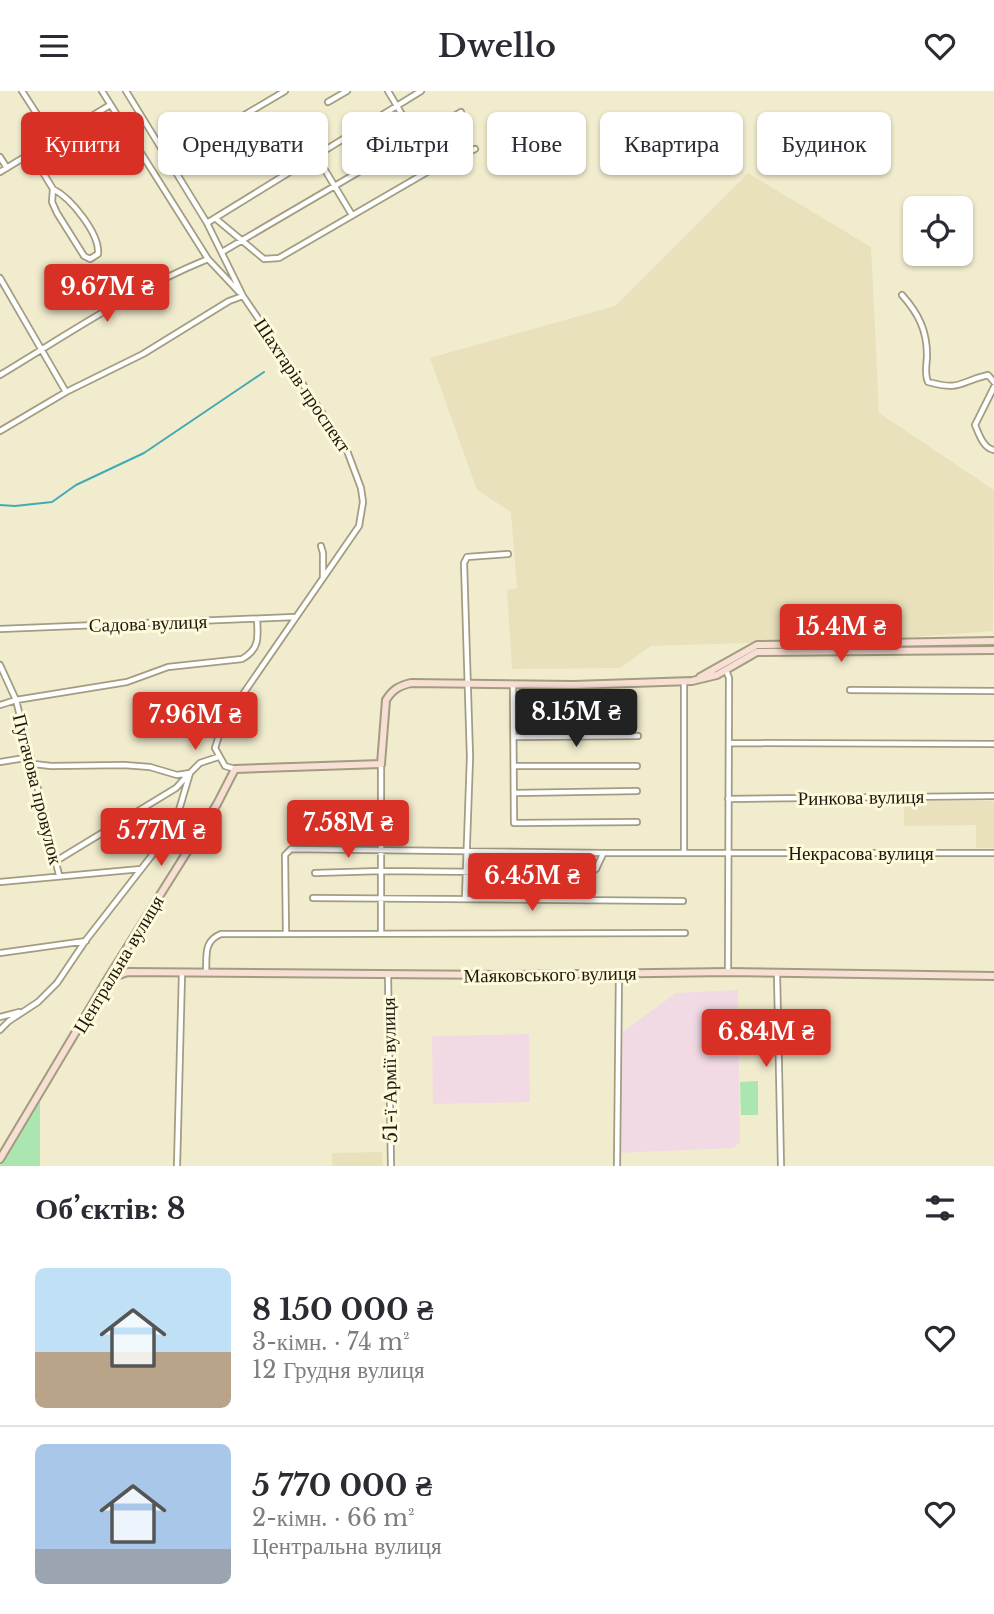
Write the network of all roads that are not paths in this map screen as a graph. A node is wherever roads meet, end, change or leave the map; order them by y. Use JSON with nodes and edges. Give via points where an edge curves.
{"nodes":[{"id":1,"x":22,"y":91,"type":"edge"},
{"id":2,"x":102,"y":91,"type":"edge"},
{"id":3,"x":285,"y":91,"type":"edge"},
{"id":4,"x":347,"y":91,"type":"edge"},
{"id":5,"x":388,"y":91,"type":"edge"},
{"id":6,"x":421,"y":91,"type":"edge"},
{"id":7,"x":128,"y":92,"type":"edge"},
{"id":8,"x":328,"y":102,"type":"dead end"},
{"id":9,"x":110,"y":105,"type":"junction"},
{"id":10,"x":396,"y":106,"type":"junction"},
{"id":11,"x":36,"y":112,"type":"edge"},
{"id":12,"x":98,"y":112,"type":"edge"},
{"id":13,"x":250,"y":112,"type":"edge"},
{"id":14,"x":400,"y":112,"type":"edge"},
{"id":15,"x":158,"y":142,"type":"edge"},
{"id":16,"x":328,"y":148,"type":"edge"},
{"id":17,"x":0,"y":156,"type":"edge"},
{"id":18,"x":21,"y":159,"type":"edge"},
{"id":19,"x":7,"y":168,"type":"junction"},
{"id":20,"x":0,"y":172,"type":"edge"},
{"id":21,"x":328,"y":173,"type":"edge"},
{"id":22,"x":44,"y":175,"type":"edge"},
{"id":23,"x":178,"y":175,"type":"edge"},
{"id":24,"x":284,"y":175,"type":"edge"},
{"id":25,"x":351,"y":175,"type":"edge"},
{"id":26,"x":422,"y":175,"type":"edge"},
{"id":27,"x":335,"y":184,"type":"junction"},
{"id":28,"x":53,"y":189,"type":"junction"},
{"id":29,"x":352,"y":215,"type":"junction"},
{"id":30,"x":215,"y":218,"type":"junction"},
{"id":31,"x":207,"y":223,"type":"junction"},
{"id":32,"x":240,"y":240,"type":"junction"},
{"id":33,"x":222,"y":252,"type":"junction"},
{"id":34,"x":208,"y":259,"type":"junction"},
{"id":35,"x":0,"y":278,"type":"edge"},
{"id":36,"x":902,"y":295,"type":"dead end"},
{"id":37,"x":243,"y":296,"type":"junction"},
{"id":38,"x":43,"y":349,"type":"junction"},
{"id":39,"x":0,"y":375,"type":"edge"},
{"id":40,"x":994,"y":381,"type":"edge"},
{"id":41,"x":994,"y":387,"type":"edge"},
{"id":42,"x":66,"y":392,"type":"junction"},
{"id":43,"x":0,"y":431,"type":"edge"},
{"id":44,"x":994,"y":450,"type":"edge"},
{"id":45,"x":321,"y":546,"type":"dead end"},
{"id":46,"x":508,"y":554,"type":"dead end"},
{"id":47,"x":323,"y":578,"type":"junction"},
{"id":48,"x":295,"y":617,"type":"junction"},
{"id":49,"x":257,"y":619,"type":"junction"},
{"id":50,"x":0,"y":629,"type":"edge"},
{"id":51,"x":994,"y":641,"type":"edge"},
{"id":52,"x":994,"y":650,"type":"edge"},
{"id":53,"x":0,"y":665,"type":"edge"},
{"id":54,"x":726,"y":670,"type":"junction"},
{"id":55,"x":468,"y":682,"type":"junction"},
{"id":56,"x":688,"y":682,"type":"junction"},
{"id":57,"x":513,"y":683,"type":"junction"},
{"id":58,"x":850,"y":690,"type":"dead end"},
{"id":59,"x":994,"y":691,"type":"edge"},
{"id":60,"x":16,"y":699,"type":"junction"},
{"id":61,"x":0,"y":705,"type":"edge"},
{"id":62,"x":638,"y":736,"type":"dead end"},
{"id":63,"x":514,"y":737,"type":"junction"},
{"id":64,"x":729,"y":743,"type":"junction"},
{"id":65,"x":994,"y":744,"type":"edge"},
{"id":66,"x":32,"y":757,"type":"junction"},
{"id":67,"x":218,"y":757,"type":"junction"},
{"id":68,"x":0,"y":762,"type":"edge"},
{"id":69,"x":33,"y":764,"type":"junction"},
{"id":70,"x":382,"y":764,"type":"junction"},
{"id":71,"x":514,"y":766,"type":"junction"},
{"id":72,"x":638,"y":766,"type":"dead end"},
{"id":73,"x":236,"y":769,"type":"junction"},
{"id":74,"x":190,"y":773,"type":"junction"},
{"id":75,"x":637,"y":791,"type":"dead end"},
{"id":76,"x":514,"y":793,"type":"junction"},
{"id":77,"x":994,"y":796,"type":"edge"},
{"id":78,"x":728,"y":799,"type":"junction"},
{"id":79,"x":637,"y":822,"type":"dead end"},
{"id":80,"x":382,"y":849,"type":"junction"},
{"id":81,"x":468,"y":850,"type":"junction"},
{"id":82,"x":727,"y":852,"type":"junction"},
{"id":83,"x":603,"y":853,"type":"junction"},
{"id":84,"x":684,"y":853,"type":"junction"},
{"id":85,"x":994,"y":853,"type":"edge"},
{"id":86,"x":56,"y":861,"type":"junction"},
{"id":87,"x":142,"y":869,"type":"junction"},
{"id":88,"x":381,"y":871,"type":"junction"},
{"id":89,"x":314,"y":873,"type":"dead end"},
{"id":90,"x":466,"y":873,"type":"junction"},
{"id":91,"x":59,"y":875,"type":"junction"},
{"id":92,"x":0,"y":882,"type":"edge"},
{"id":93,"x":313,"y":898,"type":"dead end"},
{"id":94,"x":381,"y":898,"type":"junction"},
{"id":95,"x":465,"y":899,"type":"junction"},
{"id":96,"x":683,"y":901,"type":"dead end"},
{"id":97,"x":381,"y":933,"type":"junction"},
{"id":98,"x":685,"y":933,"type":"dead end"},
{"id":99,"x":286,"y":934,"type":"junction"},
{"id":100,"x":86,"y":940,"type":"junction"},
{"id":101,"x":0,"y":953,"type":"edge"},
{"id":102,"x":121,"y":958,"type":"junction"},
{"id":103,"x":128,"y":972,"type":"junction"},
{"id":104,"x":182,"y":972,"type":"junction"},
{"id":105,"x":206,"y":972,"type":"junction"},
{"id":106,"x":729,"y":972,"type":"junction"},
{"id":107,"x":777,"y":972,"type":"junction"},
{"id":108,"x":619,"y":973,"type":"junction"},
{"id":109,"x":388,"y":975,"type":"junction"},
{"id":110,"x":994,"y":976,"type":"edge"},
{"id":111,"x":108,"y":978,"type":"junction"},
{"id":112,"x":24,"y":1011,"type":"junction"},
{"id":113,"x":0,"y":1017,"type":"edge"},
{"id":114,"x":0,"y":1030,"type":"edge"},
{"id":115,"x":0,"y":1159,"type":"edge"},
{"id":116,"x":177,"y":1166,"type":"edge"},
{"id":117,"x":391,"y":1166,"type":"edge"},
{"id":118,"x":617,"y":1166,"type":"edge"},
{"id":119,"x":781,"y":1166,"type":"edge"}],
"edges":[{"from":1,"to":11,"type":"street"},
{"from":2,"to":9,"type":"street","name":"Шахтарів проспект"},
{"from":3,"to":13,"type":"street"},
{"from":4,"to":8,"type":"street"},
{"from":5,"to":10,"type":"street"},
{"from":6,"to":10,"type":"street"},
{"from":7,"to":15,"type":"street","name":"Шахтарів проспект"},
{"from":9,"to":12,"type":"street"},
{"from":9,"to":34,"type":"street","name":"Шахтарів проспект"},
{"from":10,"to":14,"type":"street"},
{"from":10,"to":16,"type":"street"},
{"from":17,"to":19,"type":"street"},
{"from":18,"to":19,"type":"street"},
{"from":19,"to":20,"type":"street"},
{"from":21,"to":27,"type":"street"},
{"from":22,"to":28,"type":"street"},
{"from":23,"to":31,"type":"street","name":"Шахтарів проспект"},
{"from":24,"to":30,"type":"street"},
{"from":25,"to":27,"type":"street"},
{"from":26,"to":29,"type":"street"},
{"from":27,"to":29,"type":"street"},
{"from":27,"to":32,"type":"street"},
{"from":28,"to":28,"type":"street","via":[[57,213],[84,256],[98,254],[99,245],[73,204]]},
{"from":29,"to":32,"type":"street","via":[[279,258],[264,259]]},
{"from":30,"to":31,"type":"street"},
{"from":30,"to":32,"type":"street"},
{"from":31,"to":33,"type":"street","name":"Шахтарів проспект"},
{"from":32,"to":33,"type":"street"},
{"from":33,"to":37,"type":"street","name":"Шахтарів проспект"},
{"from":34,"to":37,"type":"street","name":"Шахтарів проспект"},
{"from":34,"to":38,"type":"street","via":[[127,297]]},
{"from":35,"to":38,"type":"street"},
{"from":36,"to":40,"type":"street","via":[[924,330],[928,382],[959,386],[988,375]]},
{"from":37,"to":42,"type":"street"},
{"from":37,"to":47,"type":"street","name":"Шахтарів проспект","via":[[346,448],[361,488],[359,526]]},
{"from":38,"to":39,"type":"street"},
{"from":38,"to":42,"type":"street"},
{"from":41,"to":44,"type":"street","via":[[975,425]]},
{"from":42,"to":43,"type":"street"},
{"from":45,"to":47,"type":"street"},
{"from":46,"to":55,"type":"street","via":[[473,555],[464,563]]},
{"from":47,"to":48,"type":"street","name":"Шахтарів проспект"},
{"from":48,"to":49,"type":"street","name":"Садова вулиця"},
{"from":48,"to":67,"type":"street","name":"Шахтарів проспект","via":[[223,723],[215,748]]},
{"from":49,"to":50,"type":"street","name":"Садова вулиця"},
{"from":49,"to":60,"type":"street","via":[[258,643],[242,659],[168,667],[127,682]]},
{"from":51,"to":56,"type":"main road","via":[[757,645]]},
{"from":52,"to":54,"type":"main road","via":[[757,652]]},
{"from":53,"to":60,"type":"street","name":"Пугачова провулок"},
{"from":54,"to":56,"type":"main road"},
{"from":54,"to":64,"type":"street"},
{"from":55,"to":57,"type":"main road"},
{"from":55,"to":70,"type":"main road","via":[[411,683],[391,691],[383,713]]},
{"from":55,"to":81,"type":"street"},
{"from":56,"to":57,"type":"main road"},
{"from":56,"to":84,"type":"street"},
{"from":57,"to":63,"type":"street"},
{"from":58,"to":59,"type":"street"},
{"from":60,"to":61,"type":"street"},
{"from":60,"to":66,"type":"street","name":"Пугачова провулок"},
{"from":62,"to":63,"type":"street"},
{"from":63,"to":71,"type":"street"},
{"from":64,"to":65,"type":"street"},
{"from":64,"to":78,"type":"street"},
{"from":66,"to":68,"type":"street"},
{"from":66,"to":69,"type":"street","name":"Пугачова провулок"},
{"from":67,"to":73,"type":"street","via":[[225,766]]},
{"from":67,"to":74,"type":"street","via":[[200,763]]},
{"from":69,"to":74,"type":"street","via":[[124,765],[177,775]]},
{"from":69,"to":86,"type":"street","name":"Пугачова провулок"},
{"from":70,"to":73,"type":"main road"},
{"from":70,"to":80,"type":"street"},
{"from":71,"to":72,"type":"street"},
{"from":71,"to":76,"type":"street"},
{"from":73,"to":102,"type":"main road","name":"Центральна вулиця"},
{"from":74,"to":86,"type":"street","via":[[176,788]]},
{"from":74,"to":87,"type":"street","via":[[174,827]]},
{"from":75,"to":76,"type":"street"},
{"from":76,"to":79,"type":"street","via":[[514,823]]},
{"from":77,"to":78,"type":"street","name":"Ринкова вулиця"},
{"from":78,"to":82,"type":"street"},
{"from":80,"to":81,"type":"street","name":"Некрасова вулиця"},
{"from":80,"to":88,"type":"street"},
{"from":80,"to":99,"type":"street","name":"Некрасова вулиця","via":[[291,849],[285,855]]},
{"from":81,"to":83,"type":"street","name":"Некрасова вулиця"},
{"from":81,"to":90,"type":"street"},
{"from":82,"to":84,"type":"street","name":"Некрасова вулиця"},
{"from":82,"to":85,"type":"street","name":"Некрасова вулиця"},
{"from":82,"to":106,"type":"street"},
{"from":83,"to":84,"type":"street","name":"Некрасова вулиця"},
{"from":83,"to":90,"type":"street","via":[[590,873]]},
{"from":86,"to":91,"type":"street","name":"Пугачова провулок"},
{"from":87,"to":91,"type":"street"},
{"from":87,"to":100,"type":"street"},
{"from":88,"to":89,"type":"street"},
{"from":88,"to":90,"type":"street"},
{"from":88,"to":94,"type":"street"},
{"from":90,"to":95,"type":"street"},
{"from":91,"to":92,"type":"street"},
{"from":93,"to":94,"type":"street"},
{"from":94,"to":95,"type":"street"},
{"from":94,"to":97,"type":"street"},
{"from":95,"to":96,"type":"street"},
{"from":97,"to":98,"type":"street"},
{"from":97,"to":99,"type":"street"},
{"from":99,"to":105,"type":"street","via":[[221,934],[212,938],[207,943]]},
{"from":100,"to":101,"type":"street"},
{"from":100,"to":112,"type":"street","via":[[57,983]]},
{"from":102,"to":103,"type":"main road"},
{"from":102,"to":111,"type":"main road","name":"Центральна вулиця"},
{"from":103,"to":104,"type":"main road","name":"Маяковського вулиця"},
{"from":103,"to":111,"type":"main road","name":"Маяковського вулиця"},
{"from":104,"to":105,"type":"main road","name":"Маяковського вулиця"},
{"from":104,"to":116,"type":"street"},
{"from":105,"to":109,"type":"main road","name":"Маяковського вулиця"},
{"from":106,"to":107,"type":"main road","name":"Маяковського вулиця"},
{"from":106,"to":108,"type":"main road","name":"Маяковського вулиця"},
{"from":107,"to":110,"type":"main road","name":"Маяковського вулиця"},
{"from":107,"to":119,"type":"street"},
{"from":108,"to":109,"type":"main road","name":"Маяковського вулиця"},
{"from":108,"to":118,"type":"street"},
{"from":109,"to":117,"type":"street","name":"51-ї Армії вулиця"},
{"from":111,"to":115,"type":"main road","name":"Центральна вулиця"},
{"from":112,"to":113,"type":"street"},
{"from":112,"to":114,"type":"street"}]}
